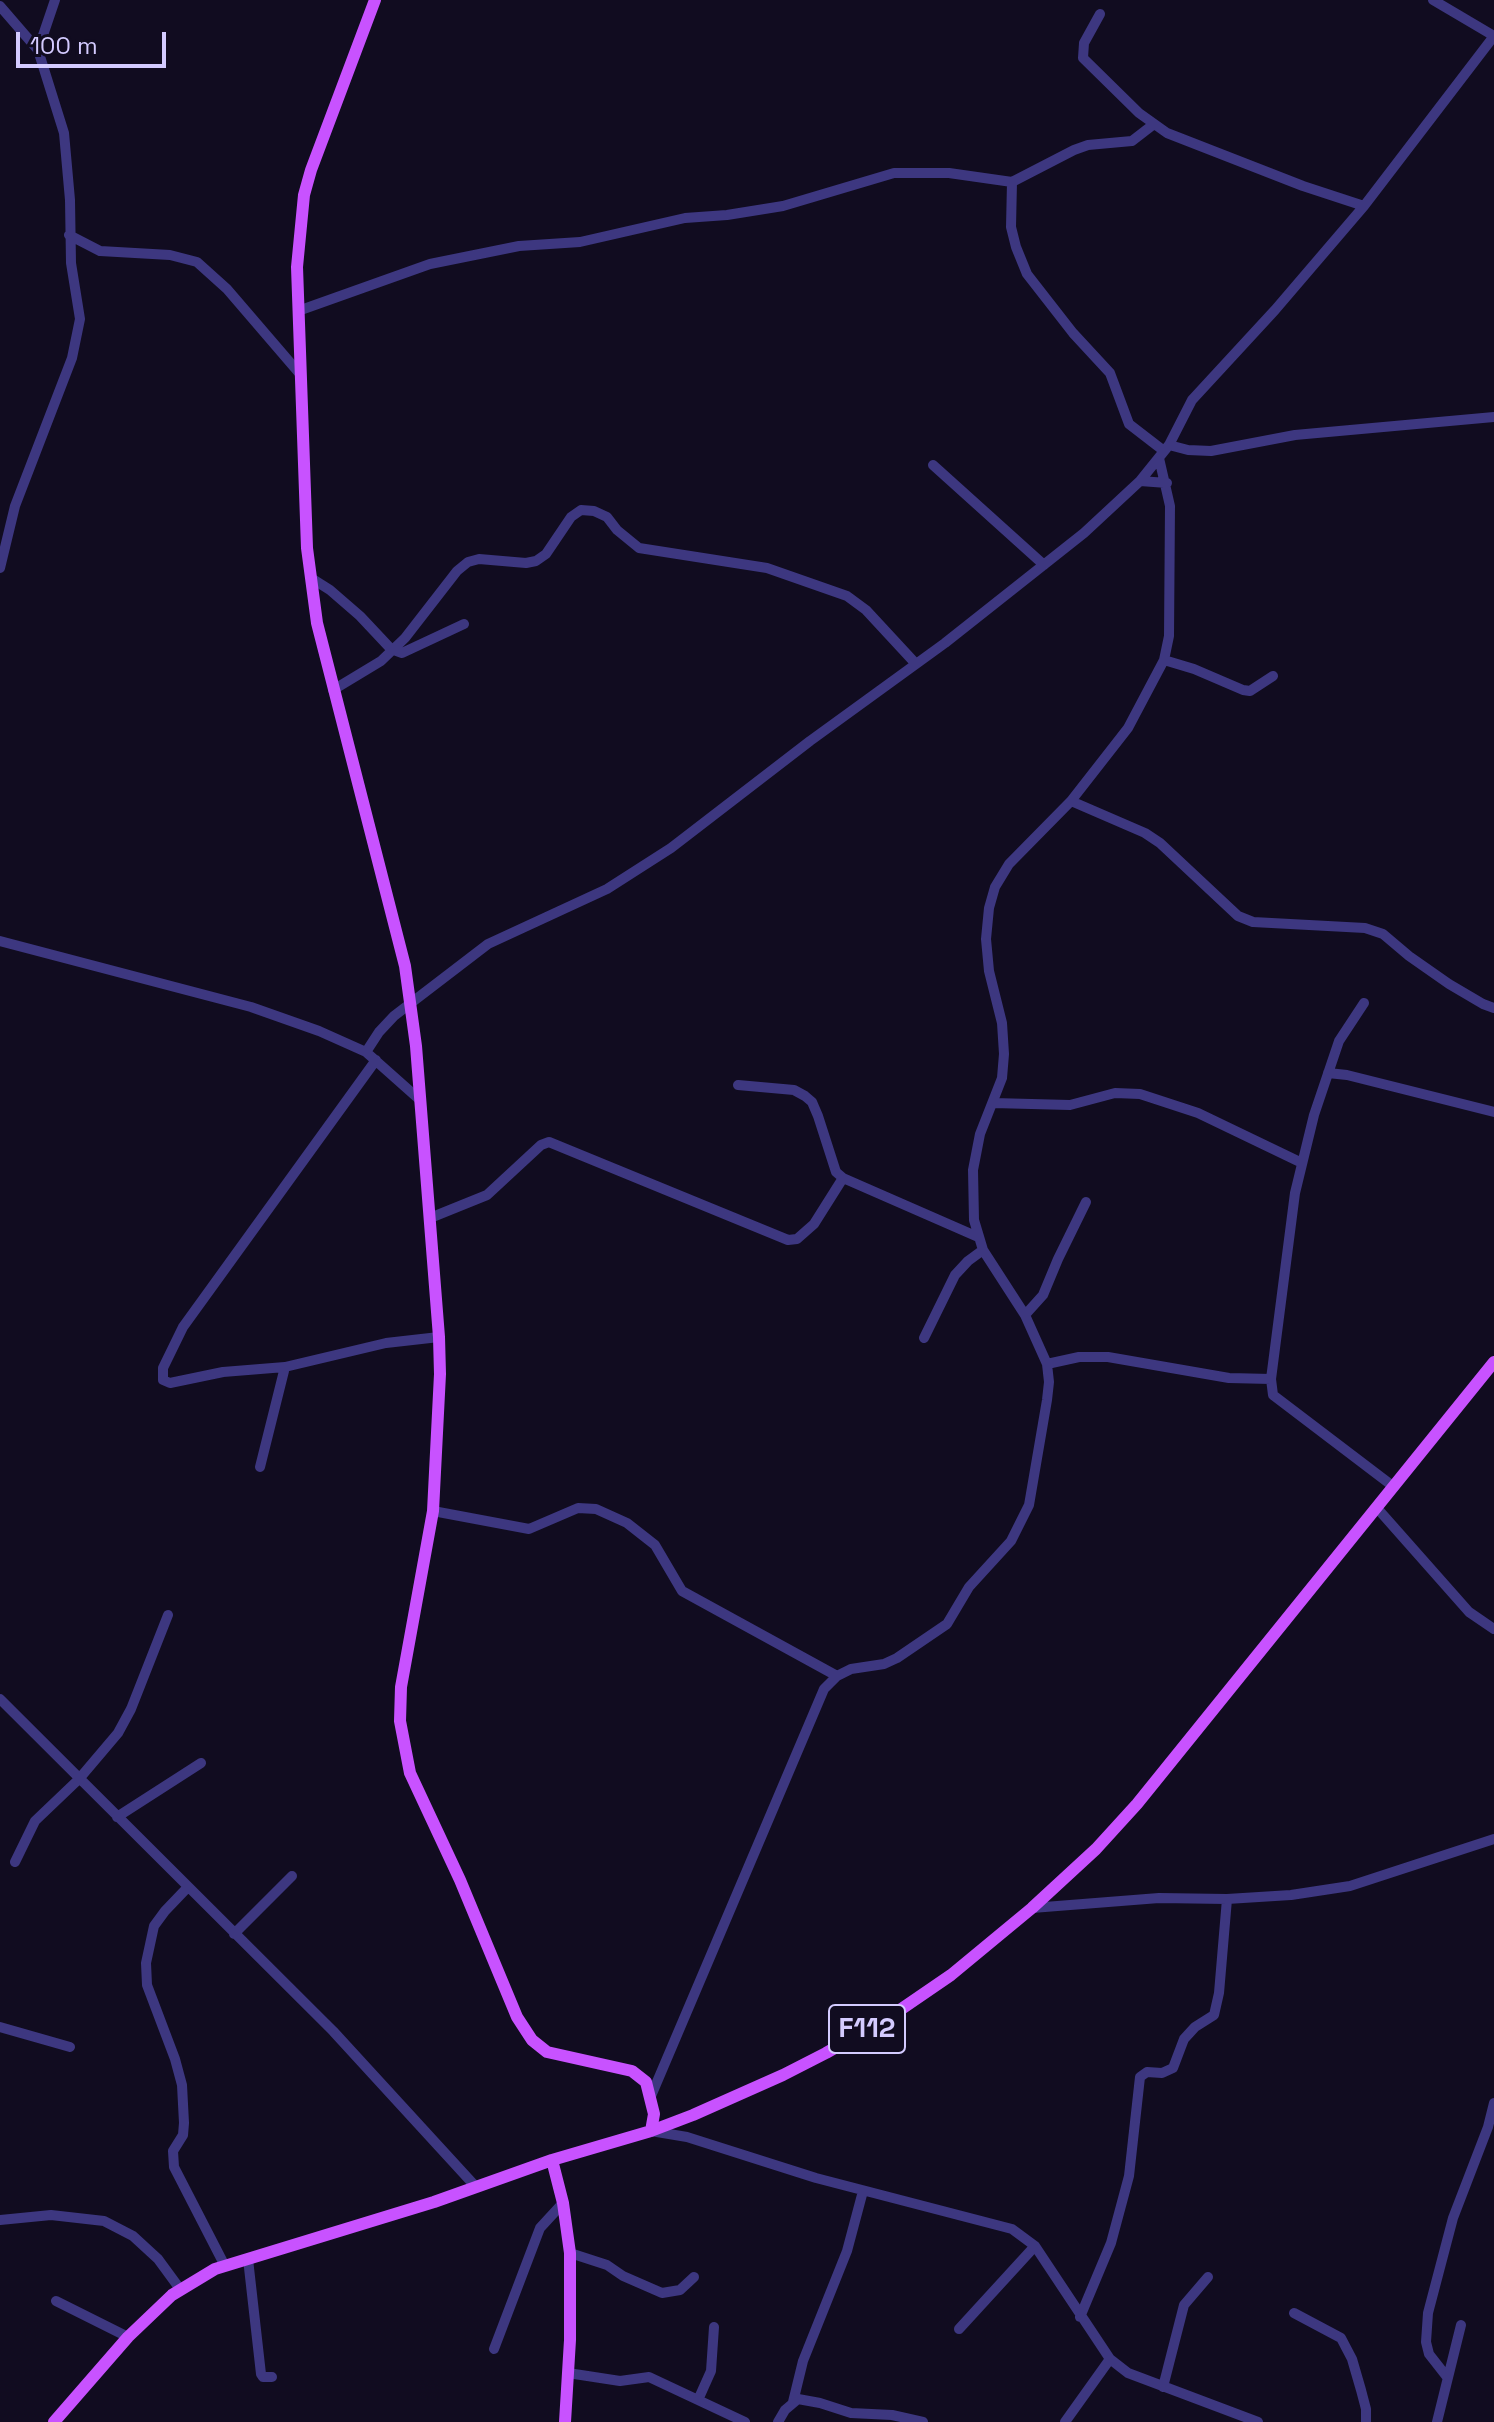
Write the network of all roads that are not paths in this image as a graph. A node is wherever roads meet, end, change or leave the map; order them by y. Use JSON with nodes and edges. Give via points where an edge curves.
{"nodes":[{"id":1,"x":55,"y":0,"type":"edge"},
{"id":2,"x":375,"y":0,"type":"edge"},
{"id":3,"x":1433,"y":0,"type":"edge"},
{"id":4,"x":0,"y":6,"type":"edge"},
{"id":5,"x":1100,"y":14,"type":"dead end"},
{"id":6,"x":1494,"y":36,"type":"edge"},
{"id":7,"x":38,"y":50,"type":"junction"},
{"id":8,"x":1154,"y":124,"type":"junction"},
{"id":9,"x":1012,"y":182,"type":"junction"},
{"id":10,"x":1364,"y":206,"type":"junction"},
{"id":11,"x":69,"y":235,"type":"junction"},
{"id":12,"x":298,"y":311,"type":"junction"},
{"id":13,"x":300,"y":374,"type":"junction"},
{"id":14,"x":1494,"y":417,"type":"edge"},
{"id":15,"x":1164,"y":451,"type":"junction"},
{"id":16,"x":933,"y":465,"type":"dead end"},
{"id":17,"x":1140,"y":481,"type":"junction"},
{"id":18,"x":1167,"y":483,"type":"junction"},
{"id":19,"x":4,"y":534,"type":"edge"},
{"id":20,"x":1044,"y":565,"type":"junction"},
{"id":21,"x":0,"y":568,"type":"edge"},
{"id":22,"x":311,"y":578,"type":"junction"},
{"id":23,"x":464,"y":624,"type":"dead end"},
{"id":24,"x":391,"y":649,"type":"junction"},
{"id":25,"x":1164,"y":660,"type":"junction"},
{"id":26,"x":916,"y":664,"type":"junction"},
{"id":27,"x":1273,"y":676,"type":"dead end"},
{"id":28,"x":333,"y":690,"type":"junction"},
{"id":29,"x":1071,"y":801,"type":"junction"},
{"id":30,"x":0,"y":941,"type":"edge"},
{"id":31,"x":1364,"y":1003,"type":"dead end"},
{"id":32,"x":411,"y":1004,"type":"junction"},
{"id":33,"x":1494,"y":1008,"type":"edge"},
{"id":34,"x":366,"y":1052,"type":"junction"},
{"id":35,"x":376,"y":1060,"type":"junction"},
{"id":36,"x":1328,"y":1073,"type":"junction"},
{"id":37,"x":738,"y":1085,"type":"dead end"},
{"id":38,"x":420,"y":1100,"type":"junction"},
{"id":39,"x":993,"y":1103,"type":"junction"},
{"id":40,"x":1494,"y":1112,"type":"edge"},
{"id":41,"x":1302,"y":1163,"type":"junction"},
{"id":42,"x":843,"y":1178,"type":"junction"},
{"id":43,"x":1086,"y":1202,"type":"dead end"},
{"id":44,"x":430,"y":1218,"type":"junction"},
{"id":45,"x":978,"y":1237,"type":"junction"},
{"id":46,"x":983,"y":1250,"type":"junction"},
{"id":47,"x":1025,"y":1315,"type":"junction"},
{"id":48,"x":439,"y":1337,"type":"junction"},
{"id":49,"x":924,"y":1338,"type":"dead end"},
{"id":50,"x":1494,"y":1362,"type":"edge"},
{"id":51,"x":1047,"y":1364,"type":"junction"},
{"id":52,"x":285,"y":1367,"type":"junction"},
{"id":53,"x":1271,"y":1379,"type":"junction"},
{"id":54,"x":260,"y":1467,"type":"dead end"},
{"id":55,"x":1394,"y":1487,"type":"junction"},
{"id":56,"x":1377,"y":1508,"type":"junction"},
{"id":57,"x":433,"y":1511,"type":"junction"},
{"id":58,"x":168,"y":1615,"type":"dead end"},
{"id":59,"x":1494,"y":1629,"type":"edge"},
{"id":60,"x":837,"y":1676,"type":"junction"},
{"id":61,"x":0,"y":1699,"type":"edge"},
{"id":62,"x":201,"y":1763,"type":"dead end"},
{"id":63,"x":79,"y":1779,"type":"junction"},
{"id":64,"x":117,"y":1817,"type":"junction"},
{"id":65,"x":1494,"y":1839,"type":"edge"},
{"id":66,"x":15,"y":1862,"type":"dead end"},
{"id":67,"x":292,"y":1876,"type":"dead end"},
{"id":68,"x":187,"y":1888,"type":"junction"},
{"id":69,"x":1227,"y":1899,"type":"junction"},
{"id":70,"x":1032,"y":1908,"type":"junction"},
{"id":71,"x":234,"y":1934,"type":"junction"},
{"id":72,"x":0,"y":2027,"type":"edge"},
{"id":73,"x":70,"y":2047,"type":"dead end"},
{"id":74,"x":651,"y":2096,"type":"junction"},
{"id":75,"x":1494,"y":2103,"type":"edge"},
{"id":76,"x":651,"y":2131,"type":"junction"},
{"id":77,"x":552,"y":2160,"type":"junction"},
{"id":78,"x":476,"y":2187,"type":"junction"},
{"id":79,"x":863,"y":2191,"type":"junction"},
{"id":80,"x":563,"y":2203,"type":"junction"},
{"id":81,"x":0,"y":2220,"type":"edge"},
{"id":82,"x":1035,"y":2246,"type":"junction"},
{"id":83,"x":570,"y":2253,"type":"junction"},
{"id":84,"x":248,"y":2259,"type":"junction"},
{"id":85,"x":225,"y":2266,"type":"junction"},
{"id":86,"x":694,"y":2277,"type":"dead end"},
{"id":87,"x":1208,"y":2277,"type":"dead end"},
{"id":88,"x":180,"y":2289,"type":"junction"},
{"id":89,"x":56,"y":2301,"type":"dead end"},
{"id":90,"x":1294,"y":2313,"type":"dead end"},
{"id":91,"x":1080,"y":2317,"type":"junction"},
{"id":92,"x":1461,"y":2325,"type":"dead end"},
{"id":93,"x":714,"y":2327,"type":"dead end"},
{"id":94,"x":959,"y":2329,"type":"dead end"},
{"id":95,"x":128,"y":2337,"type":"junction"},
{"id":96,"x":494,"y":2349,"type":"dead end"},
{"id":97,"x":1110,"y":2359,"type":"junction"},
{"id":98,"x":568,"y":2373,"type":"junction"},
{"id":99,"x":272,"y":2377,"type":"dead end"},
{"id":100,"x":1447,"y":2377,"type":"junction"},
{"id":101,"x":1163,"y":2387,"type":"junction"},
{"id":102,"x":698,"y":2400,"type":"junction"},
{"id":103,"x":793,"y":2402,"type":"junction"},
{"id":104,"x":54,"y":2422,"type":"edge"},
{"id":105,"x":565,"y":2422,"type":"edge"},
{"id":106,"x":745,"y":2422,"type":"edge"},
{"id":107,"x":778,"y":2422,"type":"edge"},
{"id":108,"x":923,"y":2422,"type":"edge"},
{"id":109,"x":1065,"y":2422,"type":"edge"},
{"id":110,"x":1258,"y":2422,"type":"edge"},
{"id":111,"x":1366,"y":2422,"type":"edge"},
{"id":112,"x":1437,"y":2422,"type":"edge"}],
"edges":[{"from":1,"to":7,"type":"street"},
{"from":2,"to":12,"type":"main road","via":[[304,195]]},
{"from":3,"to":6,"type":"street"},
{"from":4,"to":7,"type":"street"},
{"from":5,"to":8,"type":"street","via":[[1084,43],[1083,58]]},
{"from":6,"to":10,"type":"street"},
{"from":7,"to":11,"type":"street","via":[[64,133]]},
{"from":8,"to":9,"type":"street","via":[[1132,141],[1088,145]]},
{"from":8,"to":10,"type":"street"},
{"from":9,"to":12,"type":"street","via":[[949,173],[894,173],[783,206],[685,218],[580,242],[519,246],[430,264]]},
{"from":9,"to":15,"type":"street","via":[[1011,227],[1027,274],[1110,373],[1129,424]]},
{"from":10,"to":15,"type":"street","via":[[1192,400]]},
{"from":11,"to":13,"type":"street","via":[[100,251],[197,262]]},
{"from":11,"to":19,"type":"street","via":[[79,337]]},
{"from":12,"to":13,"type":"main road"},
{"from":13,"to":22,"type":"main road"},
{"from":14,"to":15,"type":"street","via":[[1295,435],[1211,451]]},
{"from":15,"to":17,"type":"street"},
{"from":15,"to":18,"type":"street"},
{"from":16,"to":20,"type":"street"},
{"from":17,"to":18,"type":"street"},
{"from":17,"to":20,"type":"street"},
{"from":18,"to":25,"type":"street","via":[[1169,636]]},
{"from":19,"to":21,"type":"street"},
{"from":20,"to":26,"type":"street"},
{"from":22,"to":24,"type":"street","via":[[360,616]]},
{"from":22,"to":28,"type":"main road"},
{"from":23,"to":24,"type":"street","via":[[413,650]]},
{"from":24,"to":26,"type":"street","via":[[468,562],[536,561],[581,510],[607,517],[639,548],[767,568],[847,596]]},
{"from":24,"to":28,"type":"street","via":[[363,674]]},
{"from":25,"to":27,"type":"street","via":[[1243,690]]},
{"from":25,"to":29,"type":"street","via":[[1128,728]]},
{"from":26,"to":32,"type":"street","via":[[671,848],[607,889],[488,944]]},
{"from":28,"to":32,"type":"main road","via":[[397,928]]},
{"from":29,"to":33,"type":"street","via":[[1160,843],[1238,916],[1253,922],[1365,928],[1383,934],[1449,984]]},
{"from":29,"to":39,"type":"street","via":[[1009,864],[989,908],[989,971],[1004,1054]]},
{"from":30,"to":34,"type":"street","via":[[251,1007]]},
{"from":31,"to":36,"type":"street","via":[[1339,1041]]},
{"from":32,"to":34,"type":"street","via":[[379,1032]]},
{"from":32,"to":38,"type":"main road"},
{"from":34,"to":35,"type":"street"},
{"from":35,"to":38,"type":"street"},
{"from":35,"to":52,"type":"street","via":[[183,1327],[163,1368],[163,1380]]},
{"from":36,"to":40,"type":"street"},
{"from":36,"to":41,"type":"street"},
{"from":37,"to":42,"type":"street","via":[[794,1090],[812,1102],[836,1172]]},
{"from":38,"to":44,"type":"main road"},
{"from":39,"to":41,"type":"street","via":[[1070,1105],[1115,1093],[1140,1094],[1198,1113]]},
{"from":39,"to":45,"type":"street","via":[[973,1170]]},
{"from":41,"to":53,"type":"street"},
{"from":42,"to":44,"type":"street","via":[[814,1224],[788,1240],[549,1142],[487,1195]]},
{"from":42,"to":45,"type":"street"},
{"from":43,"to":47,"type":"street","via":[[1043,1295]]},
{"from":44,"to":48,"type":"main road"},
{"from":45,"to":46,"type":"street"},
{"from":46,"to":47,"type":"street"},
{"from":46,"to":49,"type":"street","via":[[955,1275]]},
{"from":47,"to":51,"type":"street"},
{"from":48,"to":52,"type":"street","via":[[386,1343]]},
{"from":48,"to":57,"type":"main road"},
{"from":50,"to":55,"type":"main road","number":"F112"},
{"from":51,"to":53,"type":"street","via":[[1108,1357],[1229,1378]]},
{"from":51,"to":60,"type":"street","via":[[1047,1400],[1029,1505],[1011,1541],[969,1587],[947,1624],[897,1658]]},
{"from":52,"to":54,"type":"street"},
{"from":53,"to":55,"type":"street","via":[[1273,1395]]},
{"from":55,"to":56,"type":"main road","number":"F112"},
{"from":56,"to":59,"type":"street","via":[[1469,1612]]},
{"from":56,"to":70,"type":"main road","number":"F112","via":[[1137,1804]]},
{"from":57,"to":60,"type":"street","via":[[529,1529],[578,1508],[596,1509],[627,1523],[655,1545],[682,1591]]},
{"from":57,"to":74,"type":"main road","via":[[401,1687],[400,1721],[410,1773],[517,2017],[532,2040],[547,2052],[632,2071],[646,2082]]},
{"from":58,"to":63,"type":"street","via":[[118,1733]]},
{"from":60,"to":74,"type":"street","via":[[814,1709]]},
{"from":61,"to":63,"type":"street"},
{"from":62,"to":64,"type":"street"},
{"from":63,"to":64,"type":"street"},
{"from":63,"to":66,"type":"street","via":[[35,1821]]},
{"from":64,"to":68,"type":"street"},
{"from":65,"to":69,"type":"street","via":[[1350,1886]]},
{"from":67,"to":71,"type":"street"},
{"from":68,"to":71,"type":"street"},
{"from":68,"to":85,"type":"street","via":[[154,1926],[147,1985],[182,2085],[183,2135],[173,2151],[174,2167]]},
{"from":69,"to":70,"type":"street","via":[[1159,1898]]},
{"from":69,"to":91,"type":"street","via":[[1214,2015],[1184,2039],[1173,2068],[1140,2077],[1129,2176],[1111,2243]]},
{"from":70,"to":76,"type":"main road","number":"F112","via":[[897,2012],[770,2081]]},
{"from":71,"to":78,"type":"street","via":[[333,2031]]},
{"from":72,"to":73,"type":"street"},
{"from":74,"to":76,"type":"main road"},
{"from":75,"to":100,"type":"street","via":[[1453,2218],[1428,2313],[1429,2354]]},
{"from":76,"to":77,"type":"main road","number":"F112"},
{"from":76,"to":79,"type":"street"},
{"from":77,"to":78,"type":"main road","number":"F112"},
{"from":77,"to":80,"type":"main road"},
{"from":78,"to":84,"type":"main road","number":"F112"},
{"from":79,"to":82,"type":"street","via":[[992,2221]]},
{"from":79,"to":103,"type":"street"},
{"from":80,"to":83,"type":"main road"},
{"from":80,"to":96,"type":"street","via":[[540,2228]]},
{"from":81,"to":88,"type":"street","via":[[51,2215],[104,2221],[133,2236]]},
{"from":82,"to":91,"type":"street"},
{"from":82,"to":94,"type":"street"},
{"from":83,"to":86,"type":"street","via":[[662,2293],[680,2290]]},
{"from":83,"to":98,"type":"main road"},
{"from":84,"to":85,"type":"main road","number":"F112"},
{"from":84,"to":99,"type":"street","via":[[261,2374]]},
{"from":85,"to":88,"type":"main road","number":"F112"},
{"from":87,"to":101,"type":"street","via":[[1184,2305]]},
{"from":88,"to":95,"type":"main road","number":"F112"},
{"from":89,"to":95,"type":"street"},
{"from":90,"to":111,"type":"street","via":[[1341,2338],[1352,2359]]},
{"from":91,"to":97,"type":"street"},
{"from":92,"to":100,"type":"street"},
{"from":93,"to":102,"type":"street","via":[[711,2371]]},
{"from":95,"to":104,"type":"main road","number":"F112"},
{"from":97,"to":101,"type":"street"},
{"from":97,"to":109,"type":"street"},
{"from":98,"to":102,"type":"street","via":[[620,2381],[649,2377]]},
{"from":98,"to":105,"type":"main road"},
{"from":100,"to":112,"type":"street"},
{"from":101,"to":110,"type":"street"},
{"from":102,"to":106,"type":"street"},
{"from":103,"to":107,"type":"street"},
{"from":103,"to":108,"type":"street"}]}
